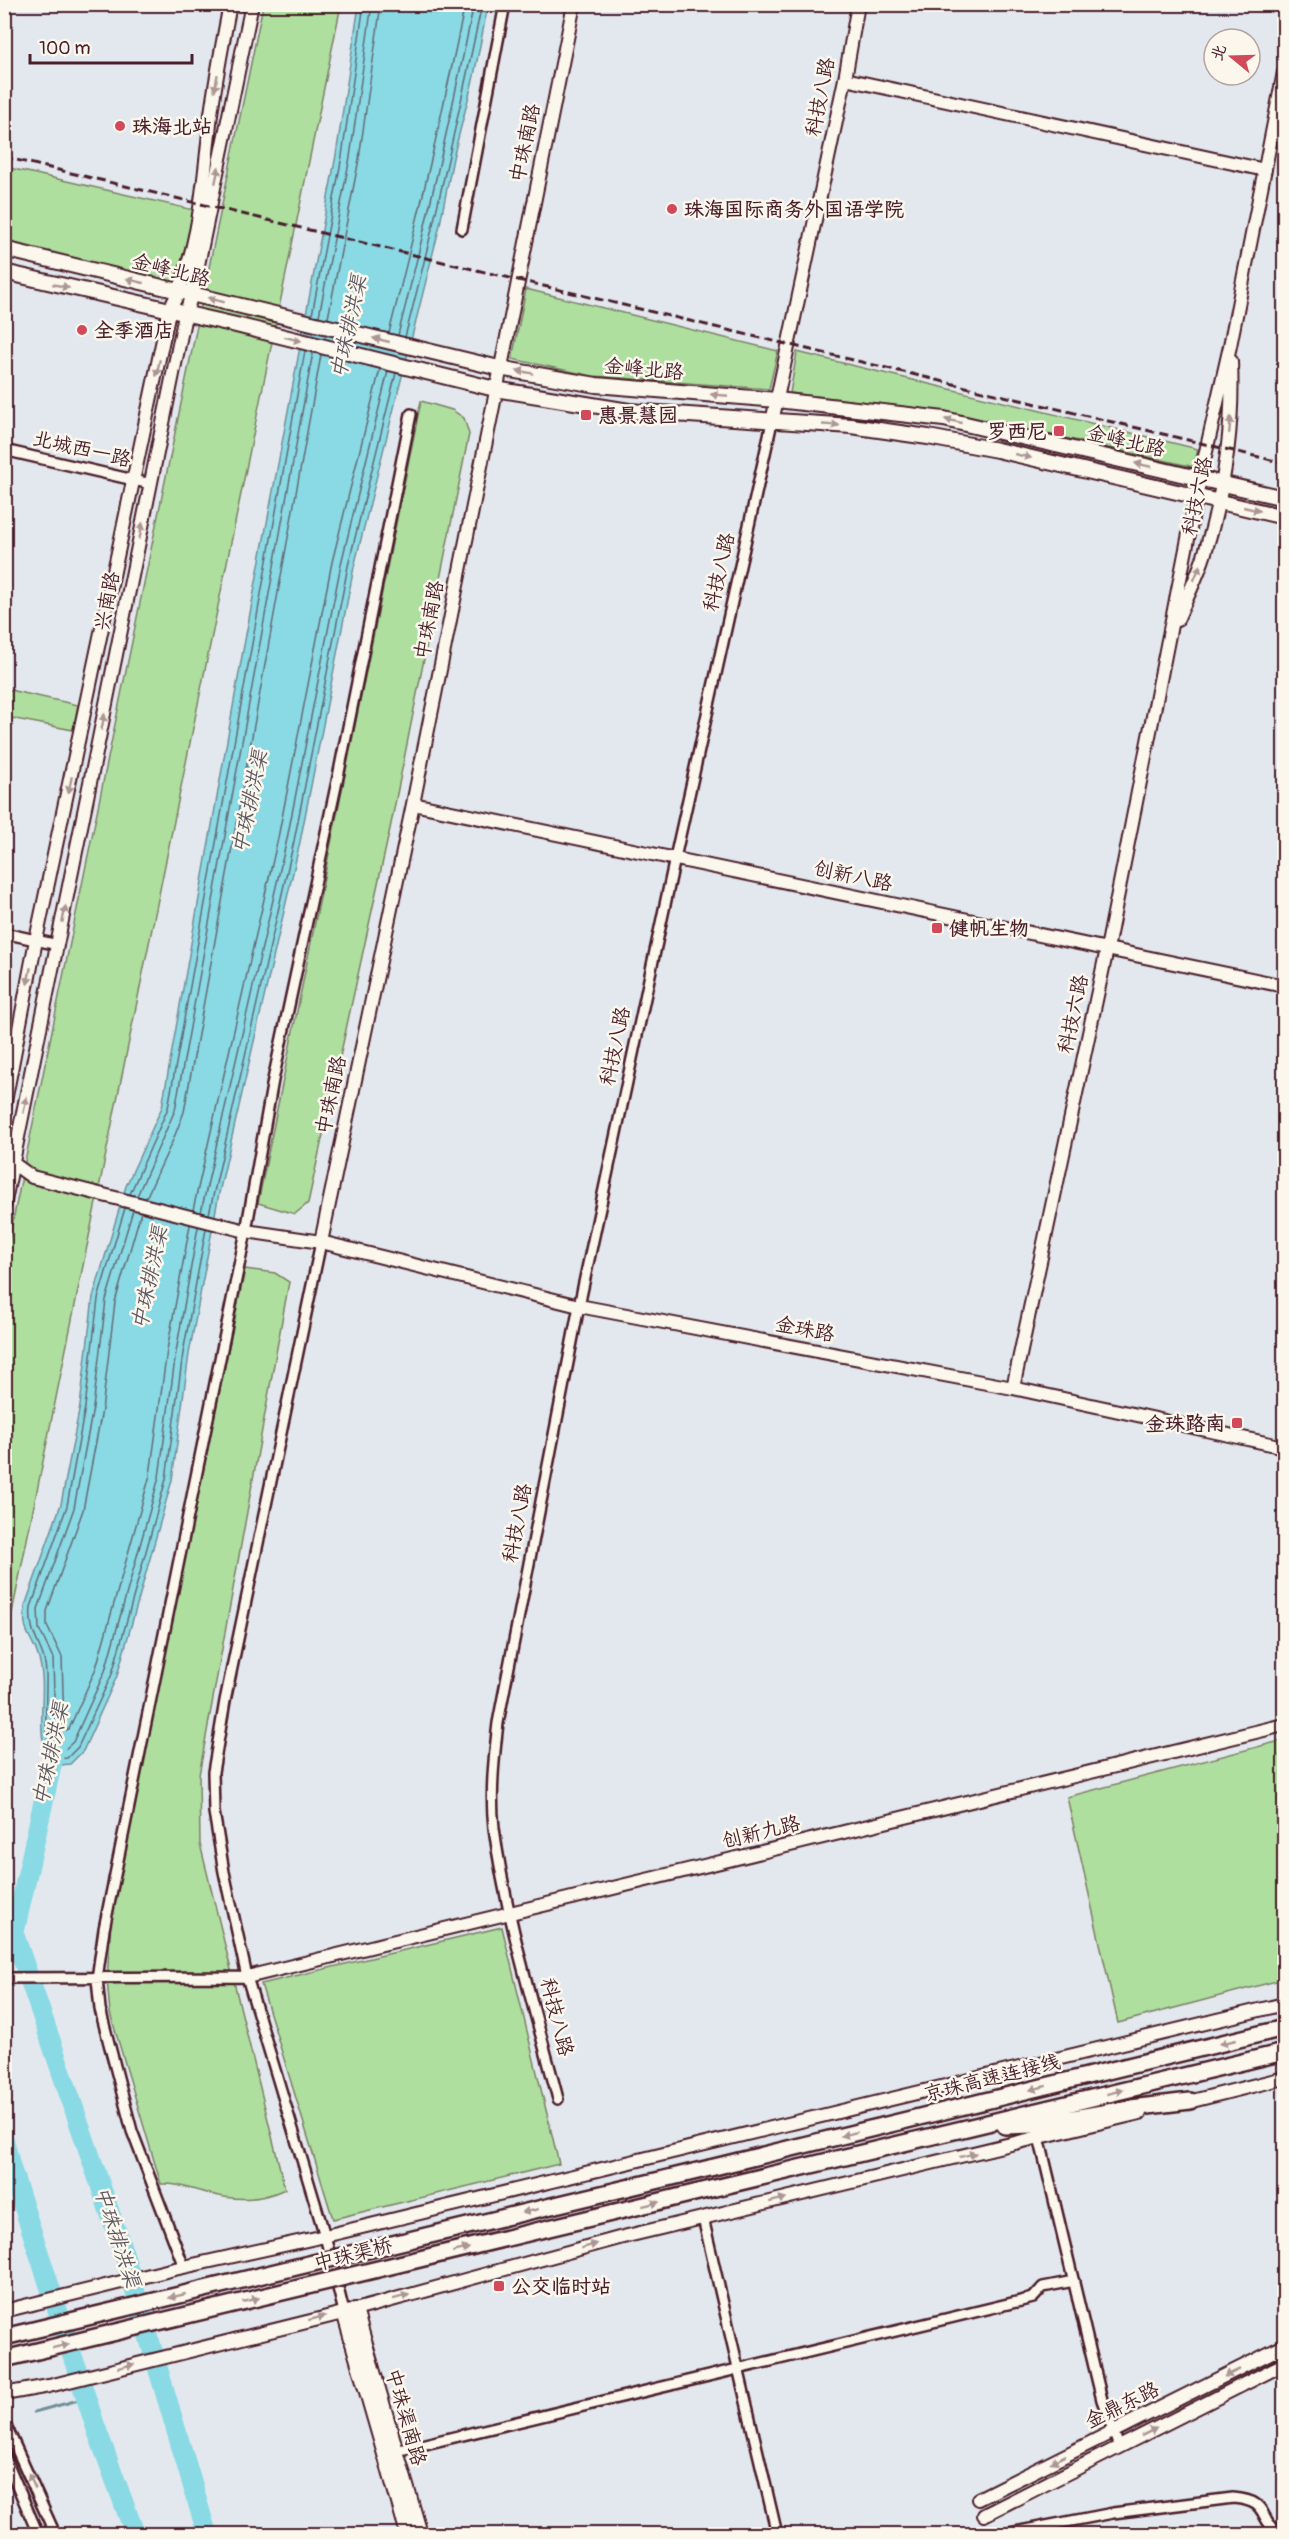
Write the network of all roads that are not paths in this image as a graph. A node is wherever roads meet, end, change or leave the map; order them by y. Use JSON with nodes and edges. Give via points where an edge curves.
{"nodes":[{"id":1,"x":230,"y":4,"type":"edge"},
{"id":2,"x":252,"y":4,"type":"edge"},
{"id":3,"x":505,"y":4,"type":"edge"},
{"id":4,"x":574,"y":4,"type":"edge"},
{"id":5,"x":858,"y":4,"type":"edge"},
{"id":6,"x":1284,"y":72,"type":"edge"},
{"id":7,"x":845,"y":79,"type":"junction"},
{"id":8,"x":1265,"y":170,"type":"junction"},
{"id":9,"x":462,"y":229,"type":"dead end"},
{"id":10,"x":4,"y":249,"type":"edge"},
{"id":11,"x":4,"y":272,"type":"edge"},
{"id":12,"x":186,"y":293,"type":"junction"},
{"id":13,"x":169,"y":311,"type":"junction"},
{"id":14,"x":185,"y":315,"type":"junction"},
{"id":15,"x":1230,"y":346,"type":"junction"},
{"id":16,"x":499,"y":368,"type":"junction"},
{"id":17,"x":495,"y":389,"type":"junction"},
{"id":18,"x":777,"y":400,"type":"junction"},
{"id":19,"x":411,"y":414,"type":"dead end"},
{"id":20,"x":772,"y":422,"type":"junction"},
{"id":21,"x":4,"y":450,"type":"edge"},
{"id":22,"x":1200,"y":478,"type":"junction"},
{"id":23,"x":135,"y":480,"type":"junction"},
{"id":24,"x":1222,"y":483,"type":"junction"},
{"id":25,"x":151,"y":484,"type":"junction"},
{"id":26,"x":1197,"y":496,"type":"junction"},
{"id":27,"x":1284,"y":498,"type":"edge"},
{"id":28,"x":1219,"y":501,"type":"junction"},
{"id":29,"x":1284,"y":517,"type":"edge"},
{"id":30,"x":1167,"y":646,"type":"junction"},
{"id":31,"x":412,"y":804,"type":"junction"},
{"id":32,"x":675,"y":858,"type":"junction"},
{"id":33,"x":4,"y":933,"type":"edge"},
{"id":34,"x":36,"y":940,"type":"junction"},
{"id":35,"x":58,"y":945,"type":"junction"},
{"id":36,"x":1107,"y":949,"type":"junction"},
{"id":37,"x":1284,"y":986,"type":"edge"},
{"id":38,"x":4,"y":1107,"type":"edge"},
{"id":39,"x":9,"y":1163,"type":"edge"},
{"id":40,"x":32,"y":1177,"type":"junction"},
{"id":41,"x":7,"y":1182,"type":"edge"},
{"id":42,"x":4,"y":1206,"type":"edge"},
{"id":43,"x":246,"y":1231,"type":"junction"},
{"id":44,"x":321,"y":1242,"type":"junction"},
{"id":45,"x":579,"y":1306,"type":"junction"},
{"id":46,"x":1013,"y":1388,"type":"junction"},
{"id":47,"x":1284,"y":1447,"type":"edge"},
{"id":48,"x":1284,"y":1725,"type":"edge"},
{"id":49,"x":510,"y":1913,"type":"junction"},
{"id":50,"x":247,"y":1977,"type":"junction"},
{"id":51,"x":4,"y":1978,"type":"edge"},
{"id":52,"x":98,"y":1979,"type":"junction"},
{"id":53,"x":1284,"y":2004,"type":"edge"},
{"id":54,"x":1284,"y":2028,"type":"edge"},
{"id":55,"x":1284,"y":2052,"type":"edge"},
{"id":56,"x":1284,"y":2079,"type":"edge"},
{"id":57,"x":558,"y":2099,"type":"dead end"},
{"id":58,"x":1190,"y":2101,"type":"junction"},
{"id":59,"x":972,"y":2127,"type":"junction"},
{"id":60,"x":1040,"y":2137,"type":"junction"},
{"id":61,"x":710,"y":2168,"type":"joint"},
{"id":62,"x":703,"y":2218,"type":"junction"},
{"id":63,"x":325,"y":2236,"type":"junction"},
{"id":64,"x":184,"y":2267,"type":"junction"},
{"id":65,"x":1074,"y":2281,"type":"junction"},
{"id":66,"x":4,"y":2310,"type":"edge"},
{"id":67,"x":349,"y":2311,"type":"junction"},
{"id":68,"x":4,"y":2337,"type":"edge"},
{"id":69,"x":1284,"y":2346,"type":"edge"},
{"id":70,"x":4,"y":2360,"type":"edge"},
{"id":71,"x":1284,"y":2364,"type":"edge"},
{"id":72,"x":739,"y":2370,"type":"junction"},
{"id":73,"x":4,"y":2394,"type":"edge"},
{"id":74,"x":4,"y":2421,"type":"edge"},
{"id":75,"x":1113,"y":2432,"type":"junction"},
{"id":76,"x":1119,"y":2447,"type":"junction"},
{"id":77,"x":396,"y":2451,"type":"junction"},
{"id":78,"x":4,"y":2455,"type":"edge"},
{"id":79,"x":978,"y":2499,"type":"dead end"},
{"id":80,"x":984,"y":2515,"type":"dead end"},
{"id":81,"x":38,"y":2535,"type":"edge"},
{"id":82,"x":55,"y":2535,"type":"edge"},
{"id":83,"x":408,"y":2535,"type":"edge"},
{"id":84,"x":420,"y":2535,"type":"edge"},
{"id":85,"x":777,"y":2535,"type":"edge"},
{"id":86,"x":1004,"y":2535,"type":"edge"},
{"id":87,"x":1282,"y":2535,"type":"edge"}],
"edges":[{"from":1,"to":12,"type":"street","name":"兴南路","one_way":true},
{"from":12,"to":2,"type":"street","name":"兴南路","one_way":true},
{"from":3,"to":9,"type":"street"},
{"from":4,"to":16,"type":"street","name":"中珠南路"},
{"from":5,"to":7,"type":"street","name":"科技八路"},
{"from":6,"to":8,"type":"street","name":"科技六路"},
{"from":7,"to":8,"type":"street"},
{"from":7,"to":18,"type":"street","name":"科技八路"},
{"from":8,"to":15,"type":"street","name":"科技六路"},
{"from":12,"to":10,"type":"main road","name":"金峰北路","one_way":true},
{"from":11,"to":13,"type":"main road","name":"金峰北路","one_way":true},
{"from":12,"to":13,"type":"street","name":"兴南路"},
{"from":12,"to":14,"type":"street","name":"兴南路"},
{"from":16,"to":12,"type":"main road","name":"金峰北路","one_way":true},
{"from":13,"to":14,"type":"main road","name":"金峰北路"},
{"from":13,"to":23,"type":"street","name":"兴南路","one_way":true},
{"from":14,"to":17,"type":"main road","name":"金峰北路","one_way":true},
{"from":14,"to":25,"type":"street","name":"兴南路"},
{"from":15,"to":22,"type":"street","name":"科技六路"},
{"from":24,"to":15,"type":"street","name":"科技六路","one_way":true,"via":[[1233,401]]},
{"from":16,"to":17,"type":"street","name":"中珠南路"},
{"from":18,"to":16,"type":"main road","name":"金峰北路","one_way":true,"via":[[596,385]]},
{"from":17,"to":20,"type":"main road","name":"金峰北路","via":[[629,411]]},
{"from":17,"to":31,"type":"street","name":"中珠南路"},
{"from":18,"to":20,"type":"street","name":"科技八路"},
{"from":22,"to":18,"type":"main road","name":"金峰北路","one_way":true,"via":[[944,419]]},
{"from":19,"to":43,"type":"street","via":[[273,1080]]},
{"from":20,"to":26,"type":"main road","name":"金峰北路","one_way":true,"via":[[851,426],[928,437]]},
{"from":20,"to":32,"type":"street","name":"科技八路"},
{"from":21,"to":23,"type":"street","name":"北城西一路"},
{"from":22,"to":24,"type":"main road","name":"金峰北路"},
{"from":22,"to":26,"type":"street","name":"科技六路"},
{"from":23,"to":25,"type":"street","name":"北城西一路"},
{"from":23,"to":34,"type":"street","name":"兴南路","one_way":true},
{"from":24,"to":27,"type":"main road","name":"金峰北路"},
{"from":24,"to":28,"type":"street","name":"科技六路"},
{"from":35,"to":25,"type":"street","name":"兴南路","one_way":true},
{"from":26,"to":28,"type":"main road","name":"金峰北路"},
{"from":26,"to":30,"type":"street","name":"科技六路"},
{"from":28,"to":29,"type":"main road","name":"金峰北路","one_way":true},
{"from":30,"to":28,"type":"street","name":"科技六路","one_way":true,"via":[[1203,558]]},
{"from":30,"to":36,"type":"street","name":"科技六路"},
{"from":31,"to":32,"type":"street","name":"创新八路"},
{"from":31,"to":44,"type":"street","name":"中珠南路"},
{"from":32,"to":36,"type":"street","name":"创新八路"},
{"from":32,"to":45,"type":"street","name":"科技八路"},
{"from":33,"to":34,"type":"street"},
{"from":34,"to":35,"type":"street"},
{"from":34,"to":38,"type":"street","name":"兴南路","one_way":true},
{"from":39,"to":35,"type":"street","name":"兴南路","one_way":true},
{"from":36,"to":37,"type":"street","name":"创新八路"},
{"from":36,"to":46,"type":"street","name":"科技六路"},
{"from":39,"to":40,"type":"street"},
{"from":39,"to":41,"type":"street","name":"兴南路"},
{"from":40,"to":41,"type":"street"},
{"from":40,"to":43,"type":"street","name":"金珠路"},
{"from":41,"to":42,"type":"street","name":"兴南路"},
{"from":43,"to":44,"type":"street","name":"金珠路"},
{"from":43,"to":52,"type":"street","via":[[104,1929]]},
{"from":44,"to":45,"type":"street","name":"金珠路"},
{"from":44,"to":50,"type":"street","via":[[213,1772],[213,1812]]},
{"from":45,"to":46,"type":"street","name":"金珠路"},
{"from":45,"to":49,"type":"street","name":"科技八路","via":[[498,1723],[492,1778],[494,1827]]},
{"from":46,"to":47,"type":"street","name":"金珠路"},
{"from":48,"to":49,"type":"street","name":"创新九路"},
{"from":49,"to":50,"type":"street","name":"创新九路"},
{"from":49,"to":57,"type":"street","name":"科技八路"},
{"from":50,"to":52,"type":"street"},
{"from":50,"to":63,"type":"street"},
{"from":51,"to":52,"type":"street"},
{"from":52,"to":64,"type":"street","via":[[100,2009],[132,2132]]},
{"from":53,"to":63,"type":"street"},
{"from":54,"to":61,"type":"highway","name":"京珠高速连接线","one_way":true},
{"from":59,"to":55,"type":"highway","one_way":true},
{"from":56,"to":58,"type":"street"},
{"from":58,"to":59,"type":"highway","via":[[1034,2125]]},
{"from":58,"to":60,"type":"street"},
{"from":70,"to":59,"type":"highway","name":"中珠渠桥","one_way":true,"bridge":true},
{"from":62,"to":60,"type":"street","one_way":true},
{"from":60,"to":65,"type":"street"},
{"from":61,"to":68,"type":"highway","name":"中珠渠桥","one_way":true,"bridge":true},
{"from":67,"to":62,"type":"street","one_way":true},
{"from":62,"to":72,"type":"street"},
{"from":63,"to":64,"type":"street"},
{"from":63,"to":67,"type":"street"},
{"from":64,"to":66,"type":"street"},
{"from":65,"to":72,"type":"street","via":[[1043,2287],[1033,2298]]},
{"from":65,"to":75,"type":"street"},
{"from":73,"to":67,"type":"street","one_way":true},
{"from":67,"to":77,"type":"main road","name":"中珠渠南路"},
{"from":67,"to":83,"type":"main road","name":"中珠渠南路"},
{"from":69,"to":75,"type":"street","name":"金鼎东路","one_way":true},
{"from":76,"to":71,"type":"street","name":"金鼎东路","one_way":true},
{"from":72,"to":77,"type":"street"},
{"from":72,"to":85,"type":"street"},
{"from":82,"to":74,"type":"street","one_way":true},
{"from":75,"to":76,"type":"street"},
{"from":75,"to":79,"type":"street","name":"金鼎东路","one_way":true},
{"from":76,"to":80,"type":"street","name":"金鼎东路"},
{"from":77,"to":84,"type":"main road","name":"中珠渠南路"},
{"from":78,"to":81,"type":"street"},
{"from":86,"to":87,"type":"street","via":[[1113,2513],[1233,2498],[1251,2500],[1260,2506],[1271,2529]]}]}
